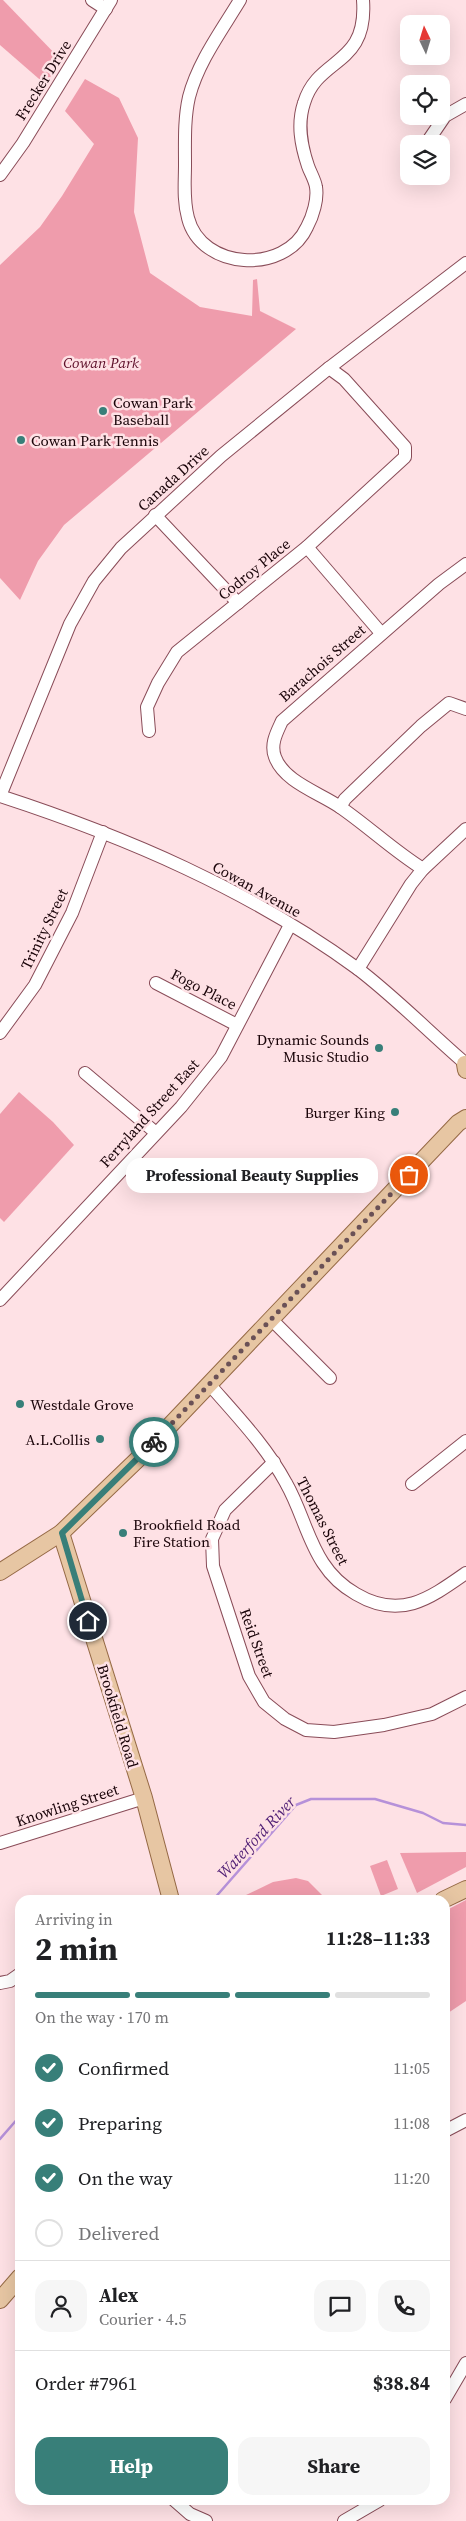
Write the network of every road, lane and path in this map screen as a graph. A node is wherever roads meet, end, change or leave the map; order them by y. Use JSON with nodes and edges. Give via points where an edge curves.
{"nodes":[{"id":1,"x":92,"y":0,"type":"edge"},
{"id":2,"x":240,"y":0,"type":"edge"},
{"id":3,"x":363,"y":0,"type":"edge"},
{"id":4,"x":109,"y":5,"type":"edge"},
{"id":5,"x":466,"y":104,"type":"edge"},
{"id":6,"x":432,"y":135,"type":"edge"},
{"id":7,"x":0,"y":175,"type":"edge"},
{"id":8,"x":466,"y":262,"type":"edge"},
{"id":9,"x":329,"y":368,"type":"junction"},
{"id":10,"x":155,"y":515,"type":"junction"},
{"id":11,"x":307,"y":547,"type":"junction"},
{"id":12,"x":466,"y":564,"type":"edge"},
{"id":13,"x":238,"y":603,"type":"junction"},
{"id":14,"x":382,"y":633,"type":"junction"},
{"id":15,"x":466,"y":709,"type":"edge"},
{"id":16,"x":149,"y":731,"type":"dead end"},
{"id":17,"x":0,"y":796,"type":"edge"},
{"id":18,"x":340,"y":807,"type":"junction"},
{"id":19,"x":466,"y":829,"type":"edge"},
{"id":20,"x":103,"y":832,"type":"junction"},
{"id":21,"x":423,"y":869,"type":"junction"},
{"id":22,"x":290,"y":925,"type":"junction"},
{"id":23,"x":358,"y":969,"type":"junction"},
{"id":24,"x":156,"y":983,"type":"dead end"},
{"id":25,"x":237,"y":1025,"type":"junction"},
{"id":26,"x":0,"y":1033,"type":"edge"},
{"id":27,"x":466,"y":1066,"type":"edge"},
{"id":28,"x":85,"y":1073,"type":"dead end"},
{"id":29,"x":466,"y":1107,"type":"edge"},
{"id":30,"x":462,"y":1120,"type":"edge"},
{"id":31,"x":155,"y":1132,"type":"junction"},
{"id":32,"x":1,"y":1298,"type":"edge"},
{"id":33,"x":271,"y":1319,"type":"junction"},
{"id":34,"x":330,"y":1378,"type":"dead end"},
{"id":35,"x":209,"y":1384,"type":"junction"},
{"id":36,"x":466,"y":1441,"type":"edge"},
{"id":37,"x":274,"y":1462,"type":"junction"},
{"id":38,"x":412,"y":1484,"type":"dead end"},
{"id":39,"x":62,"y":1533,"type":"junction"},
{"id":40,"x":0,"y":1572,"type":"edge"},
{"id":41,"x":466,"y":1573,"type":"edge"},
{"id":42,"x":466,"y":1697,"type":"edge"},
{"id":43,"x":144,"y":1798,"type":"junction"},
{"id":44,"x":0,"y":1843,"type":"edge"},
{"id":45,"x":466,"y":1889,"type":"edge"},
{"id":46,"x":170,"y":1895,"type":"edge"},
{"id":47,"x":450,"y":1897,"type":"edge"},
{"id":48,"x":15,"y":1976,"type":"edge"},
{"id":49,"x":0,"y":1984,"type":"edge"},
{"id":50,"x":466,"y":2120,"type":"edge"},
{"id":51,"x":450,"y":2128,"type":"edge"},
{"id":52,"x":15,"y":2283,"type":"edge"},
{"id":53,"x":0,"y":2300,"type":"edge"},
{"id":54,"x":466,"y":2363,"type":"edge"},
{"id":55,"x":450,"y":2390,"type":"edge"},
{"id":56,"x":180,"y":2505,"type":"edge"},
{"id":57,"x":371,"y":2505,"type":"edge"},
{"id":58,"x":206,"y":2521,"type":"edge"},
{"id":59,"x":344,"y":2521,"type":"edge"}],
"edges":[{"from":1,"to":4,"type":"street"},
{"from":2,"to":3,"type":"street","via":[[207,55],[190,95],[185,119],[184,198],[188,219],[198,237],[212,250],[253,262],[279,255],[294,246],[307,229],[314,210],[316,188],[301,140],[304,101],[318,79],[350,52],[362,32]]},
{"from":4,"to":7,"type":"street","name":"Frecker Drive"},
{"from":5,"to":6,"type":"street","via":[[444,116]]},
{"from":8,"to":9,"type":"street","name":"Canada Drive"},
{"from":9,"to":10,"type":"street","name":"Canada Drive"},
{"from":9,"to":11,"type":"street","name":"Codroy Place","via":[[344,379],[405,447],[406,457]]},
{"from":10,"to":13,"type":"street"},
{"from":10,"to":17,"type":"street","name":"Canada Drive","via":[[121,548],[94,581],[70,624]]},
{"from":11,"to":13,"type":"street","name":"Codroy Place"},
{"from":11,"to":14,"type":"street"},
{"from":12,"to":14,"type":"street","name":"Barachois Street"},
{"from":13,"to":16,"type":"street","name":"Codroy Place","via":[[177,652],[147,707]]},
{"from":14,"to":18,"type":"street","name":"Barachois Street","via":[[282,721],[273,742],[274,756],[280,767]]},
{"from":15,"to":18,"type":"street","via":[[449,704],[422,726]]},
{"from":17,"to":20,"type":"street","name":"Cowan Avenue"},
{"from":18,"to":21,"type":"street","name":"Barachois Street"},
{"from":19,"to":21,"type":"street"},
{"from":20,"to":22,"type":"street","name":"Cowan Avenue","via":[[174,861]]},
{"from":20,"to":26,"type":"street","name":"Trinity Street","via":[[60,937],[35,985]]},
{"from":21,"to":23,"type":"street"},
{"from":22,"to":23,"type":"street","name":"Cowan Avenue"},
{"from":22,"to":25,"type":"street","name":"Ferryland Street East"},
{"from":23,"to":27,"type":"street","name":"Cowan Avenue"},
{"from":24,"to":25,"type":"street","name":"Fogo Place"},
{"from":25,"to":31,"type":"street","name":"Ferryland Street East","via":[[221,1057],[181,1107]]},
{"from":28,"to":31,"type":"street"},
{"from":29,"to":30,"type":"main road"},
{"from":30,"to":33,"type":"main road"},
{"from":31,"to":32,"type":"street","name":"Ferryland Street East"},
{"from":33,"to":34,"type":"street"},
{"from":33,"to":35,"type":"main road"},
{"from":35,"to":37,"type":"street","name":"Thomas Street"},
{"from":35,"to":39,"type":"main road"},
{"from":36,"to":38,"type":"street"},
{"from":37,"to":41,"type":"street","name":"Thomas Street","via":[[299,1508],[322,1562],[336,1582],[369,1602],[388,1607],[408,1606],[430,1598]]},
{"from":37,"to":42,"type":"street","name":"Reid Street","via":[[225,1510],[212,1539],[213,1566],[249,1676],[264,1702],[306,1730],[334,1732],[432,1714]]},
{"from":39,"to":40,"type":"main road"},
{"from":39,"to":43,"type":"main road","name":"Brookfield Road"},
{"from":43,"to":44,"type":"street","name":"Knowling Street"},
{"from":43,"to":46,"type":"main road","name":"Brookfield Road"},
{"from":45,"to":47,"type":"main road"},
{"from":48,"to":49,"type":"street"},
{"from":50,"to":51,"type":"street"},
{"from":52,"to":53,"type":"main road"},
{"from":54,"to":55,"type":"street"},
{"from":56,"to":58,"type":"street"},
{"from":57,"to":59,"type":"street"}]}
